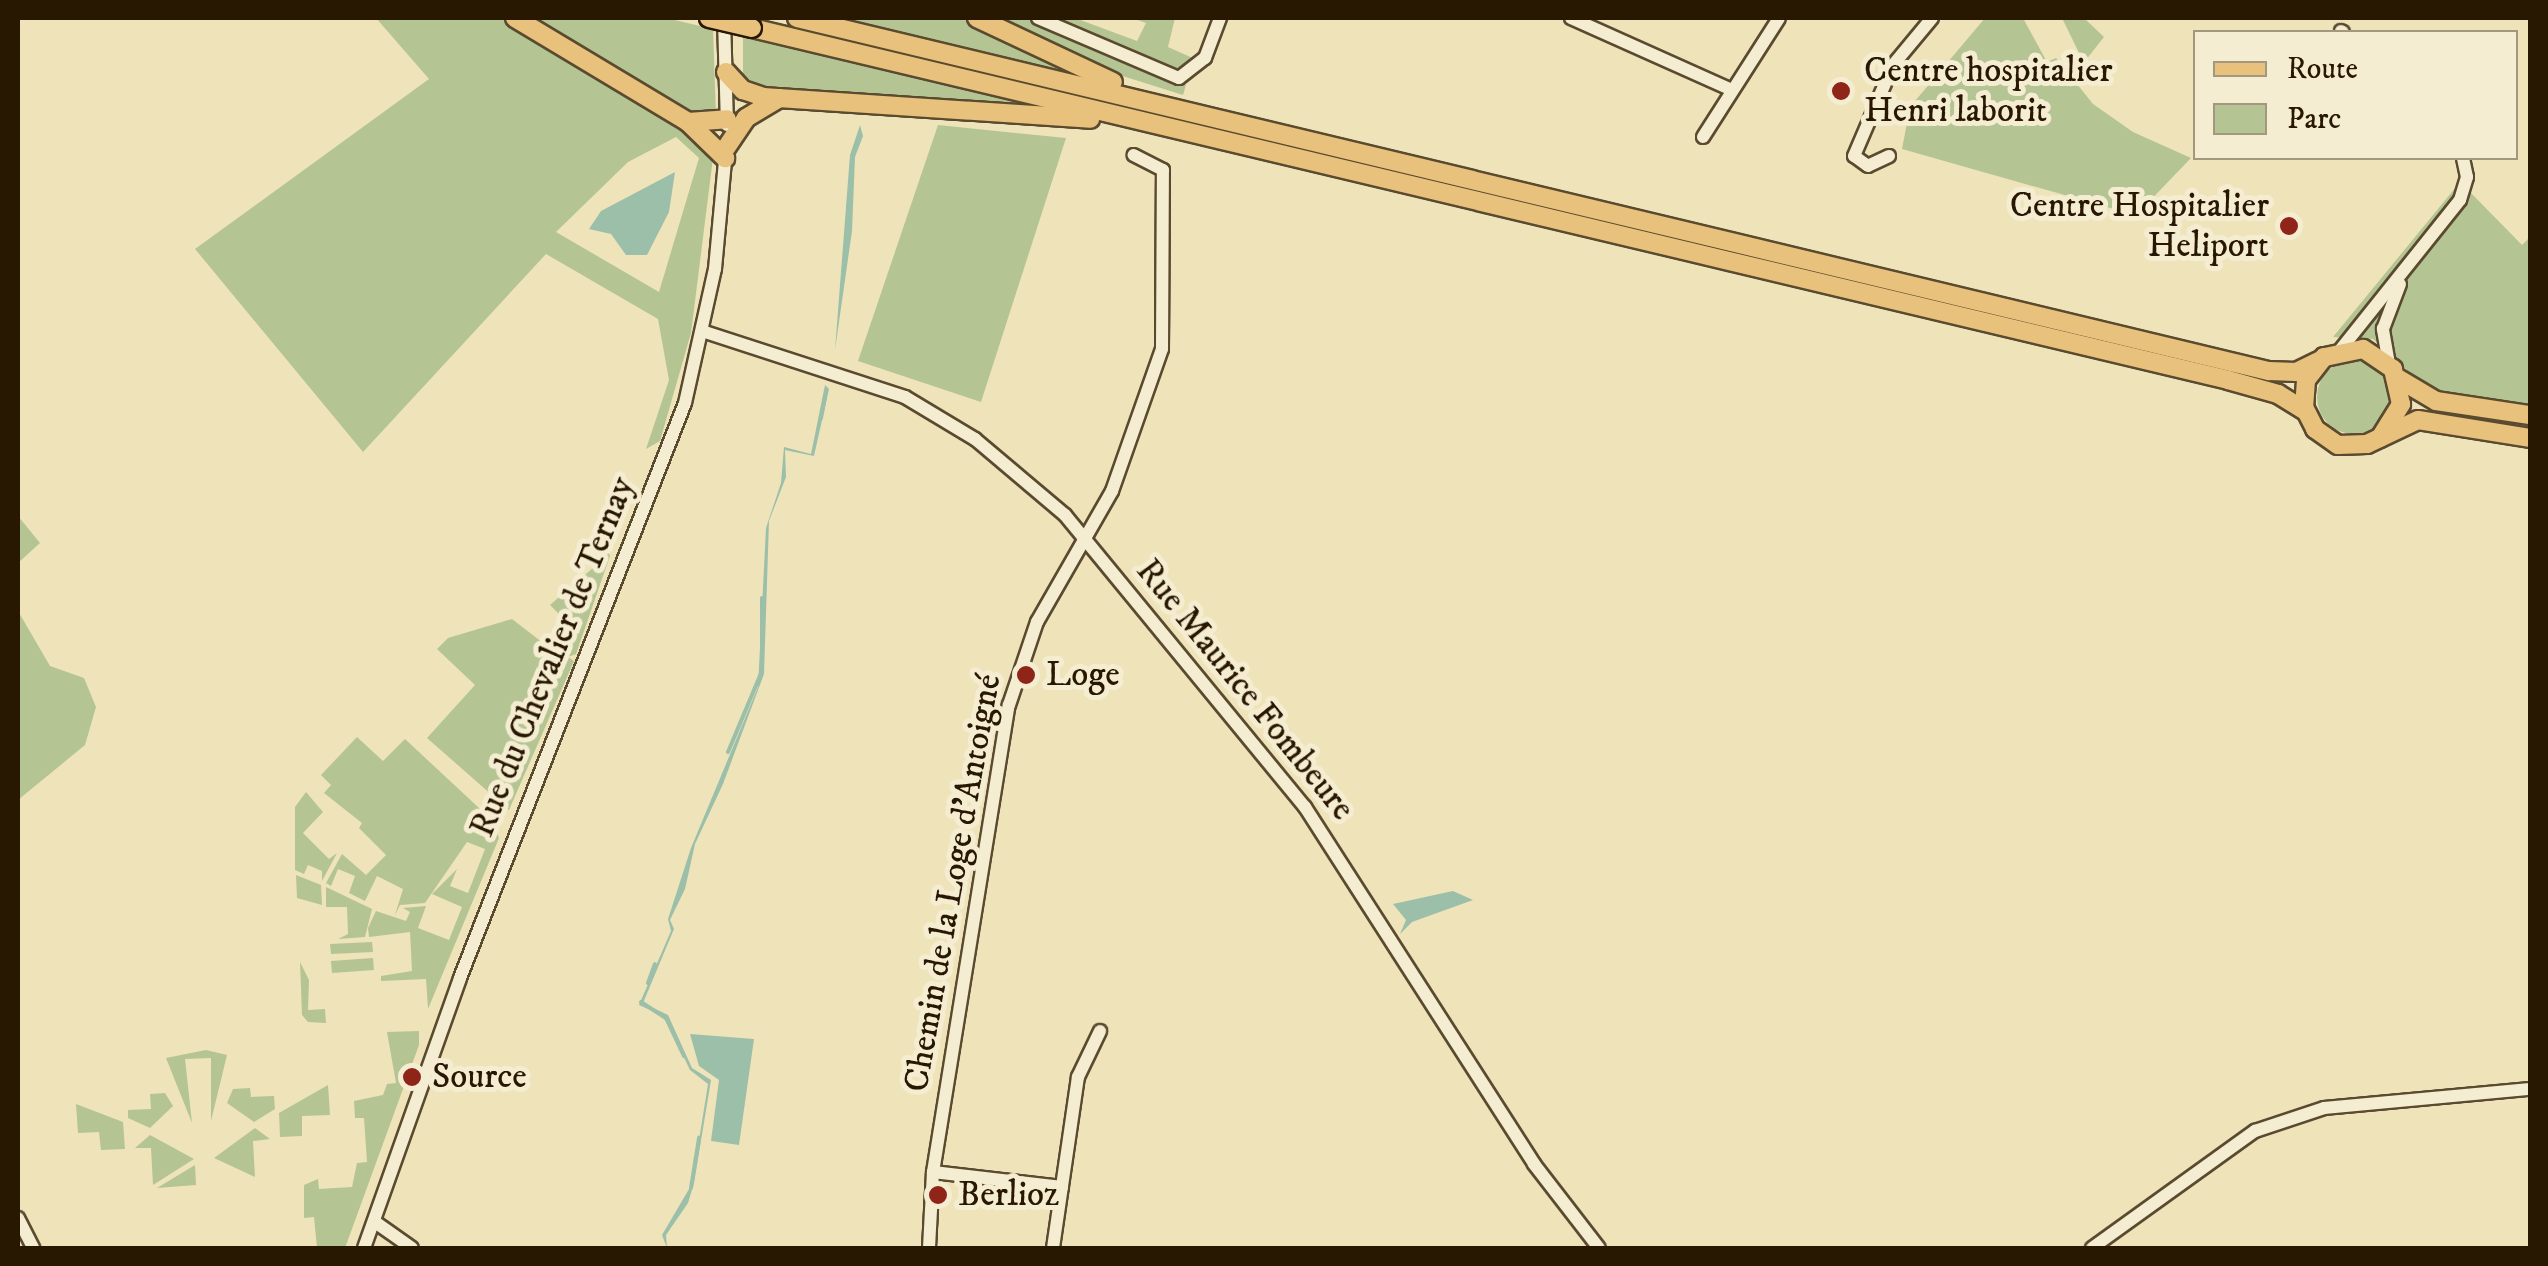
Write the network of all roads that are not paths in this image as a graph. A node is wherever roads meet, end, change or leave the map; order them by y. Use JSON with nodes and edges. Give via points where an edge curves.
{"nodes":[{"id":1,"x":515,"y":18,"type":"edge"},
{"id":2,"x":708,"y":18,"type":"edge"},
{"id":3,"x":724,"y":18,"type":"edge"},
{"id":4,"x":797,"y":18,"type":"edge"},
{"id":5,"x":977,"y":18,"type":"edge"},
{"id":6,"x":1038,"y":18,"type":"edge"},
{"id":7,"x":1220,"y":18,"type":"edge"},
{"id":8,"x":1571,"y":18,"type":"edge"},
{"id":9,"x":1778,"y":18,"type":"edge"},
{"id":10,"x":1932,"y":18,"type":"edge"},
{"id":11,"x":726,"y":72,"type":"junction"},
{"id":12,"x":1732,"y":90,"type":"junction"},
{"id":13,"x":779,"y":98,"type":"junction"},
{"id":14,"x":1183,"y":110,"type":"junction"},
{"id":15,"x":727,"y":118,"type":"junction"},
{"id":16,"x":688,"y":122,"type":"junction"},
{"id":17,"x":1172,"y":128,"type":"junction"},
{"id":18,"x":1704,"y":137,"type":"dead end"},
{"id":19,"x":726,"y":153,"type":"junction"},
{"id":20,"x":1134,"y":155,"type":"dead end"},
{"id":21,"x":1889,"y":156,"type":"dead end"},
{"id":22,"x":2464,"y":160,"type":"edge"},
{"id":23,"x":2426,"y":244,"type":"junction"},
{"id":24,"x":705,"y":332,"type":"junction"},
{"id":25,"x":2341,"y":350,"type":"junction"},
{"id":26,"x":2319,"y":361,"type":"junction"},
{"id":27,"x":2393,"y":371,"type":"junction"},
{"id":28,"x":2305,"y":411,"type":"junction"},
{"id":29,"x":2530,"y":415,"type":"edge"},
{"id":30,"x":2380,"y":438,"type":"junction"},
{"id":31,"x":2530,"y":438,"type":"edge"},
{"id":32,"x":1085,"y":540,"type":"junction"},
{"id":33,"x":1100,"y":1032,"type":"dead end"},
{"id":34,"x":2530,"y":1089,"type":"edge"},
{"id":35,"x":933,"y":1172,"type":"junction"},
{"id":36,"x":1062,"y":1187,"type":"junction"},
{"id":37,"x":18,"y":1218,"type":"edge"},
{"id":38,"x":375,"y":1222,"type":"junction"},
{"id":39,"x":33,"y":1248,"type":"edge"},
{"id":40,"x":364,"y":1248,"type":"edge"},
{"id":41,"x":412,"y":1248,"type":"edge"},
{"id":42,"x":929,"y":1248,"type":"edge"},
{"id":43,"x":1053,"y":1248,"type":"edge"},
{"id":44,"x":1599,"y":1248,"type":"edge"},
{"id":45,"x":2092,"y":1248,"type":"edge"}],
"edges":[{"from":1,"to":16,"type":"main road"},
{"from":2,"to":17,"type":"main road","bridge":true},
{"from":3,"to":11,"type":"street","name":"Rue du Chevalier de Ternay"},
{"from":4,"to":14,"type":"main road"},
{"from":5,"to":14,"type":"main road","via":[[1056,59],[1160,94]]},
{"from":6,"to":7,"type":"street","via":[[1179,78],[1205,58]]},
{"from":8,"to":12,"type":"street"},
{"from":9,"to":12,"type":"street"},
{"from":10,"to":21,"type":"street","via":[[1894,66],[1854,156],[1868,166]]},
{"from":11,"to":13,"type":"main road","via":[[743,90]]},
{"from":11,"to":15,"type":"street","name":"Rue du Chevalier de Ternay"},
{"from":12,"to":18,"type":"street"},
{"from":13,"to":17,"type":"main road"},
{"from":13,"to":19,"type":"main road","via":[[746,118]]},
{"from":14,"to":26,"type":"main road","via":[[2269,371],[2296,372]]},
{"from":15,"to":16,"type":"main road"},
{"from":15,"to":19,"type":"street","name":"Rue du Chevalier de Ternay"},
{"from":16,"to":19,"type":"main road"},
{"from":17,"to":28,"type":"main road","via":[[2228,380],[2278,394]]},
{"from":19,"to":24,"type":"street","name":"Rue du Chevalier de Ternay"},
{"from":20,"to":32,"type":"street","name":"Chemin de la Loge d'Antoigné","via":[[1163,170],[1162,349],[1125,458]]},
{"from":22,"to":23,"type":"street","via":[[2464,190]]},
{"from":23,"to":25,"type":"street"},
{"from":23,"to":27,"type":"street","via":[[2387,315]]},
{"from":24,"to":32,"type":"street","name":"Rue Maurice Fombeure","via":[[905,397],[1006,463]]},
{"from":24,"to":38,"type":"street","name":"Rue du Chevalier de Ternay","via":[[670,445],[460,978]]},
{"from":25,"to":26,"type":"main road"},
{"from":25,"to":27,"type":"main road","via":[[2368,350]]},
{"from":26,"to":28,"type":"main road","via":[[2304,387]]},
{"from":27,"to":29,"type":"main road","via":[[2436,402]]},
{"from":27,"to":30,"type":"main road","via":[[2400,409]]},
{"from":28,"to":30,"type":"main road","via":[[2319,434],[2338,445]]},
{"from":30,"to":31,"type":"main road","via":[[2418,420]]},
{"from":32,"to":35,"type":"street","name":"Chemin de la Loge d'Antoigné","via":[[1037,622],[1009,705]]},
{"from":32,"to":44,"type":"street","name":"Rue Maurice Fombeure","via":[[1315,819],[1534,1164]]},
{"from":33,"to":36,"type":"street","via":[[1078,1077]]},
{"from":34,"to":45,"type":"street","via":[[2324,1108],[2254,1131]]},
{"from":35,"to":36,"type":"street"},
{"from":35,"to":42,"type":"street","name":"Chemin de la Loge d'Antoigné"},
{"from":36,"to":43,"type":"street"},
{"from":37,"to":39,"type":"street"},
{"from":38,"to":40,"type":"street","name":"Rue du Chevalier de Ternay"},
{"from":38,"to":41,"type":"street"}]}
